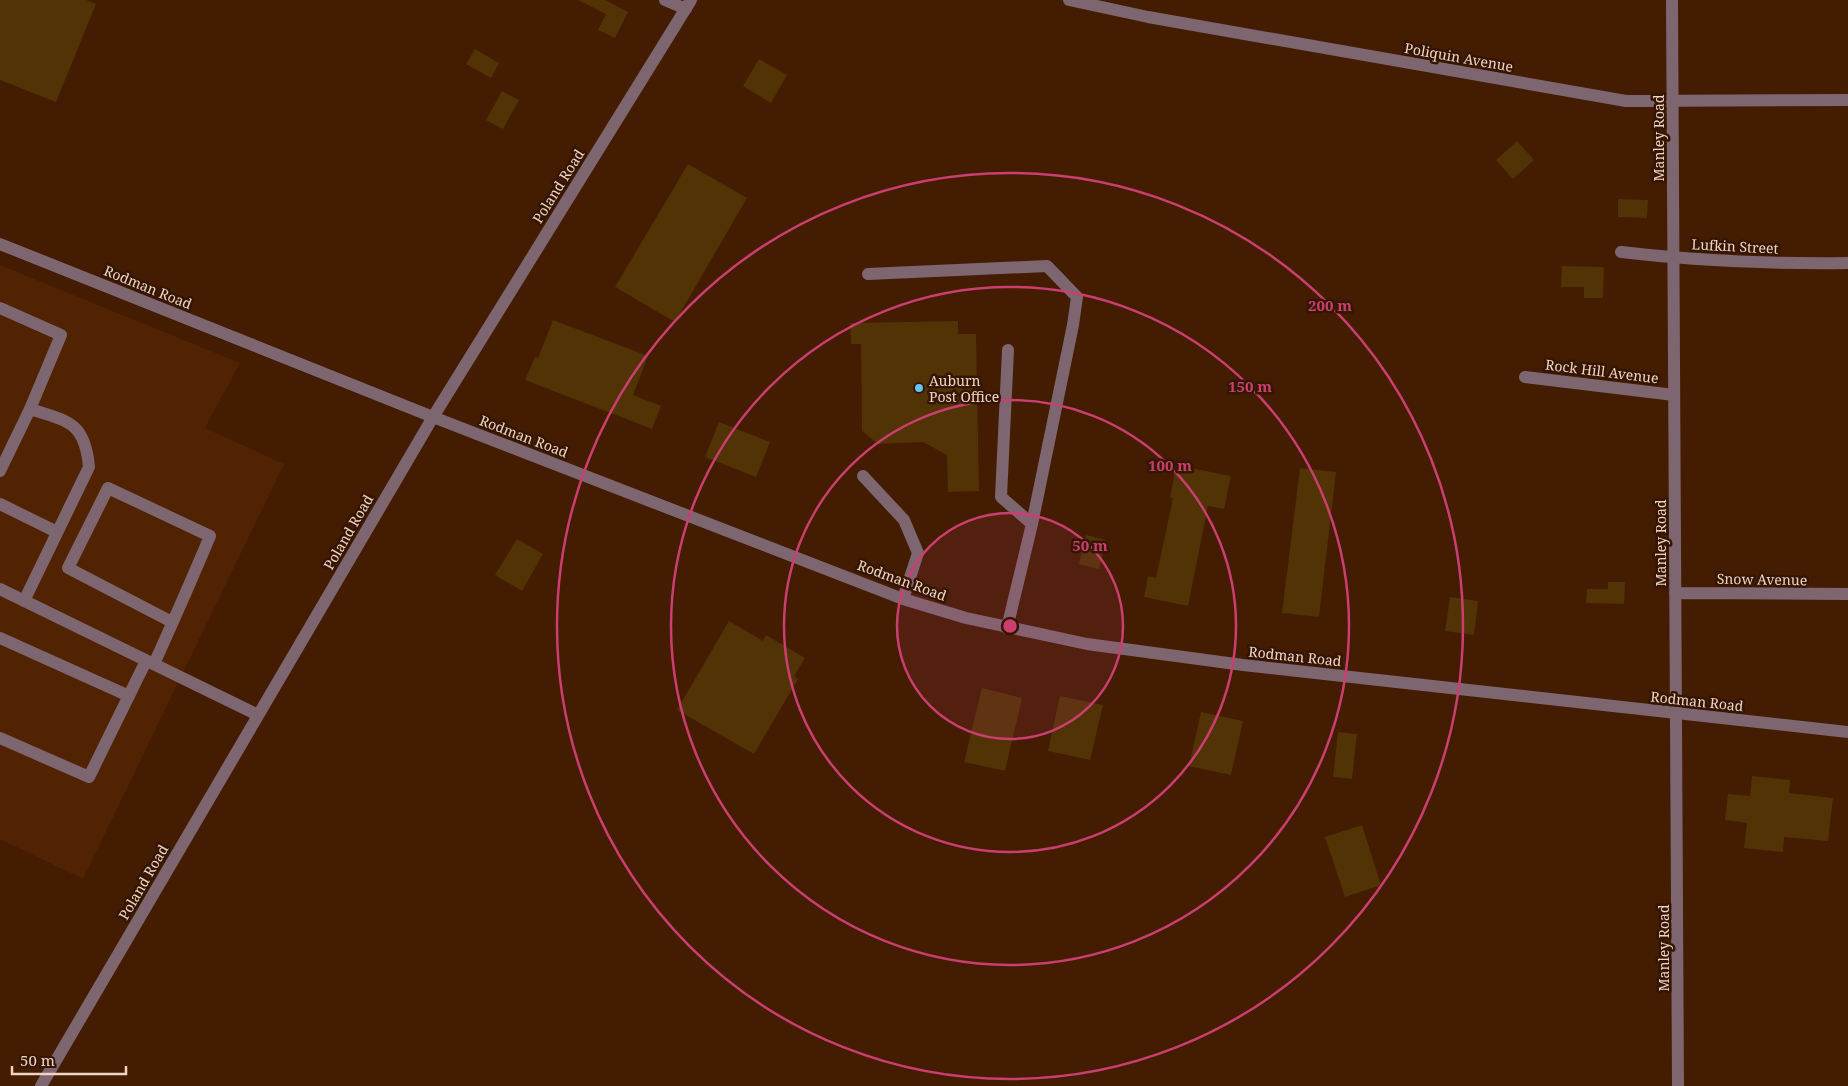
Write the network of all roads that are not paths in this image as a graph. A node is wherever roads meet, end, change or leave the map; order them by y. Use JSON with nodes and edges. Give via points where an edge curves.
{"nodes":[{"id":1,"x":665,"y":0,"type":"edge"},
{"id":2,"x":1069,"y":0,"type":"edge"},
{"id":3,"x":1672,"y":0,"type":"edge"},
{"id":4,"x":688,"y":5,"type":"edge"},
{"id":5,"x":1848,"y":100,"type":"edge"},
{"id":6,"x":1673,"y":101,"type":"junction"},
{"id":7,"x":0,"y":244,"type":"edge"},
{"id":8,"x":1621,"y":252,"type":"dead end"},
{"id":9,"x":1674,"y":258,"type":"junction"},
{"id":10,"x":1848,"y":263,"type":"edge"},
{"id":11,"x":868,"y":274,"type":"dead end"},
{"id":12,"x":0,"y":308,"type":"edge"},
{"id":13,"x":1008,"y":350,"type":"dead end"},
{"id":14,"x":1525,"y":377,"type":"dead end"},
{"id":15,"x":1674,"y":395,"type":"junction"},
{"id":16,"x":30,"y":408,"type":"junction"},
{"id":17,"x":433,"y":417,"type":"junction"},
{"id":18,"x":0,"y":471,"type":"edge"},
{"id":19,"x":863,"y":476,"type":"dead end"},
{"id":20,"x":0,"y":504,"type":"edge"},
{"id":21,"x":1032,"y":524,"type":"junction"},
{"id":22,"x":57,"y":532,"type":"junction"},
{"id":23,"x":0,"y":589,"type":"edge"},
{"id":24,"x":1675,"y":593,"type":"junction"},
{"id":25,"x":1848,"y":594,"type":"edge"},
{"id":26,"x":903,"y":598,"type":"junction"},
{"id":27,"x":24,"y":601,"type":"junction"},
{"id":28,"x":172,"y":622,"type":"junction"},
{"id":29,"x":1007,"y":628,"type":"junction"},
{"id":30,"x":0,"y":638,"type":"edge"},
{"id":31,"x":150,"y":663,"type":"junction"},
{"id":32,"x":129,"y":696,"type":"junction"},
{"id":33,"x":1676,"y":714,"type":"junction"},
{"id":34,"x":258,"y":716,"type":"junction"},
{"id":35,"x":1848,"y":732,"type":"edge"},
{"id":36,"x":0,"y":738,"type":"edge"},
{"id":37,"x":41,"y":1086,"type":"edge"},
{"id":38,"x":1678,"y":1086,"type":"edge"}],
"edges":[{"from":1,"to":4,"type":"street"},
{"from":2,"to":6,"type":"street","name":"Poliquin Avenue","via":[[1148,17],[1626,101]]},
{"from":3,"to":6,"type":"street","name":"Manley Road"},
{"from":4,"to":17,"type":"street","name":"Poland Road"},
{"from":5,"to":6,"type":"street","name":"Poliquin Avenue"},
{"from":6,"to":9,"type":"street","name":"Manley Road"},
{"from":7,"to":17,"type":"street","name":"Rodman Road"},
{"from":8,"to":9,"type":"street","name":"Lufkin Street"},
{"from":9,"to":10,"type":"street","name":"Lufkin Street","via":[[1776,264]]},
{"from":9,"to":15,"type":"street","name":"Manley Road"},
{"from":11,"to":21,"type":"street","via":[[1047,266],[1077,297]]},
{"from":12,"to":16,"type":"street","via":[[61,335]]},
{"from":13,"to":21,"type":"street","via":[[1001,498]]},
{"from":14,"to":15,"type":"street","name":"Rock Hill Avenue"},
{"from":15,"to":24,"type":"street","name":"Manley Road"},
{"from":16,"to":18,"type":"street"},
{"from":16,"to":22,"type":"street","via":[[69,421],[87,444],[89,467]]},
{"from":17,"to":26,"type":"street","name":"Rodman Road"},
{"from":17,"to":34,"type":"street","name":"Poland Road"},
{"from":19,"to":26,"type":"street","via":[[904,520],[918,552]]},
{"from":20,"to":22,"type":"street"},
{"from":21,"to":29,"type":"street"},
{"from":22,"to":27,"type":"street"},
{"from":23,"to":27,"type":"street"},
{"from":24,"to":25,"type":"street","name":"Snow Avenue"},
{"from":24,"to":33,"type":"street","name":"Manley Road"},
{"from":26,"to":29,"type":"street","name":"Rodman Road"},
{"from":27,"to":31,"type":"street"},
{"from":28,"to":28,"type":"street","via":[[210,536],[108,488],[68,568]]},
{"from":28,"to":31,"type":"street"},
{"from":29,"to":33,"type":"street","name":"Rodman Road","via":[[1087,644],[1243,665]]},
{"from":30,"to":32,"type":"street"},
{"from":31,"to":32,"type":"street"},
{"from":31,"to":34,"type":"street"},
{"from":32,"to":36,"type":"street","via":[[89,777]]},
{"from":33,"to":35,"type":"street","name":"Rodman Road"},
{"from":33,"to":38,"type":"street","name":"Manley Road"},
{"from":34,"to":37,"type":"street","name":"Poland Road"}]}
